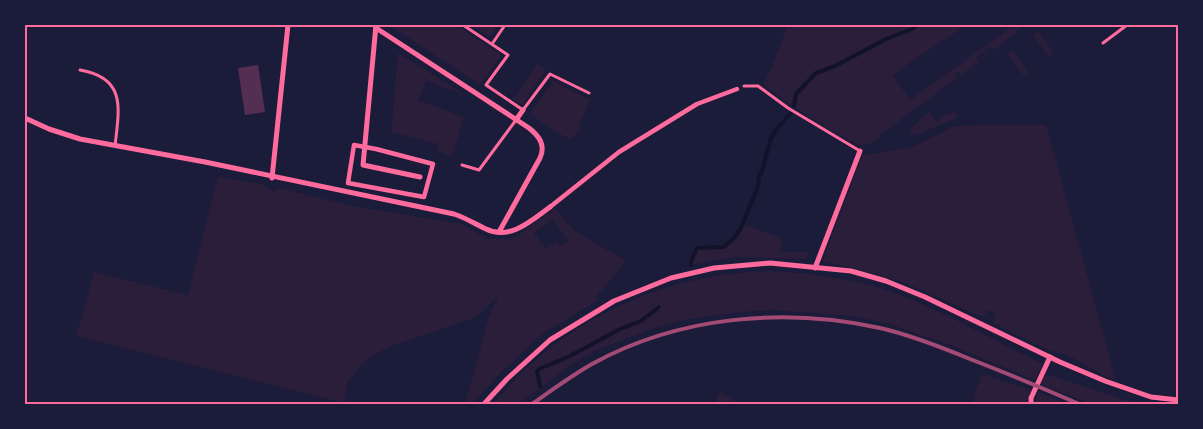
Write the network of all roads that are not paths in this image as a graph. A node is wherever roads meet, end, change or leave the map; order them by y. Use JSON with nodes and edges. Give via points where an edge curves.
{"nodes":[{"id":1,"x":288,"y":25,"type":"edge"},
{"id":2,"x":463,"y":25,"type":"edge"},
{"id":3,"x":505,"y":25,"type":"edge"},
{"id":4,"x":1127,"y":25,"type":"edge"},
{"id":5,"x":376,"y":27,"type":"edge"},
{"id":6,"x":1103,"y":43,"type":"dead end"},
{"id":7,"x":492,"y":44,"type":"junction"},
{"id":8,"x":80,"y":70,"type":"dead end"},
{"id":9,"x":744,"y":86,"type":"dead end"},
{"id":10,"x":737,"y":89,"type":"dead end"},
{"id":11,"x":589,"y":93,"type":"dead end"},
{"id":12,"x":523,"y":110,"type":"junction"},
{"id":13,"x":25,"y":118,"type":"edge"},
{"id":14,"x":516,"y":120,"type":"junction"},
{"id":15,"x":115,"y":147,"type":"junction"},
{"id":16,"x":365,"y":147,"type":"junction"},
{"id":17,"x":860,"y":151,"type":"joint"},
{"id":18,"x":462,"y":165,"type":"dead end"},
{"id":19,"x":420,"y":177,"type":"dead end"},
{"id":20,"x":272,"y":178,"type":"junction"},
{"id":21,"x":550,"y":207,"type":"joint"},
{"id":22,"x":499,"y":232,"type":"junction"},
{"id":23,"x":815,"y":268,"type":"junction"},
{"id":24,"x":1050,"y":357,"type":"junction"},
{"id":25,"x":1178,"y":400,"type":"edge"},
{"id":26,"x":1031,"y":401,"type":"edge"},
{"id":27,"x":484,"y":404,"type":"edge"}],
"edges":[{"from":1,"to":20,"type":"street"},
{"from":2,"to":7,"type":"lane"},
{"from":3,"to":7,"type":"lane"},
{"from":4,"to":6,"type":"lane"},
{"from":5,"to":14,"type":"street"},
{"from":5,"to":16,"type":"street"},
{"from":7,"to":12,"type":"lane","via":[[508,55],[486,85]]},
{"from":8,"to":15,"type":"lane","via":[[112,85],[118,97]]},
{"from":9,"to":17,"type":"lane","via":[[758,86]]},
{"from":10,"to":21,"type":"street","via":[[697,104],[619,152]]},
{"from":11,"to":12,"type":"lane","via":[[550,74]]},
{"from":12,"to":14,"type":"street"},
{"from":13,"to":15,"type":"street","via":[[80,139]]},
{"from":14,"to":18,"type":"lane","via":[[479,170]]},
{"from":14,"to":22,"type":"street","via":[[537,134],[543,152]]},
{"from":15,"to":20,"type":"street","via":[[205,162]]},
{"from":16,"to":16,"type":"street","via":[[354,145],[348,183],[424,197],[434,164]]},
{"from":16,"to":19,"type":"street","via":[[363,165]]},
{"from":17,"to":23,"type":"street"},
{"from":20,"to":22,"type":"street","via":[[454,214]]},
{"from":21,"to":22,"type":"street","via":[[522,228]]},
{"from":23,"to":24,"type":"street","via":[[851,271],[886,282],[925,297]]},
{"from":23,"to":27,"type":"street","via":[[770,263],[714,268],[671,278],[614,301],[550,340]]},
{"from":24,"to":25,"type":"street","via":[[1123,388],[1151,397]]},
{"from":24,"to":26,"type":"street"}]}
